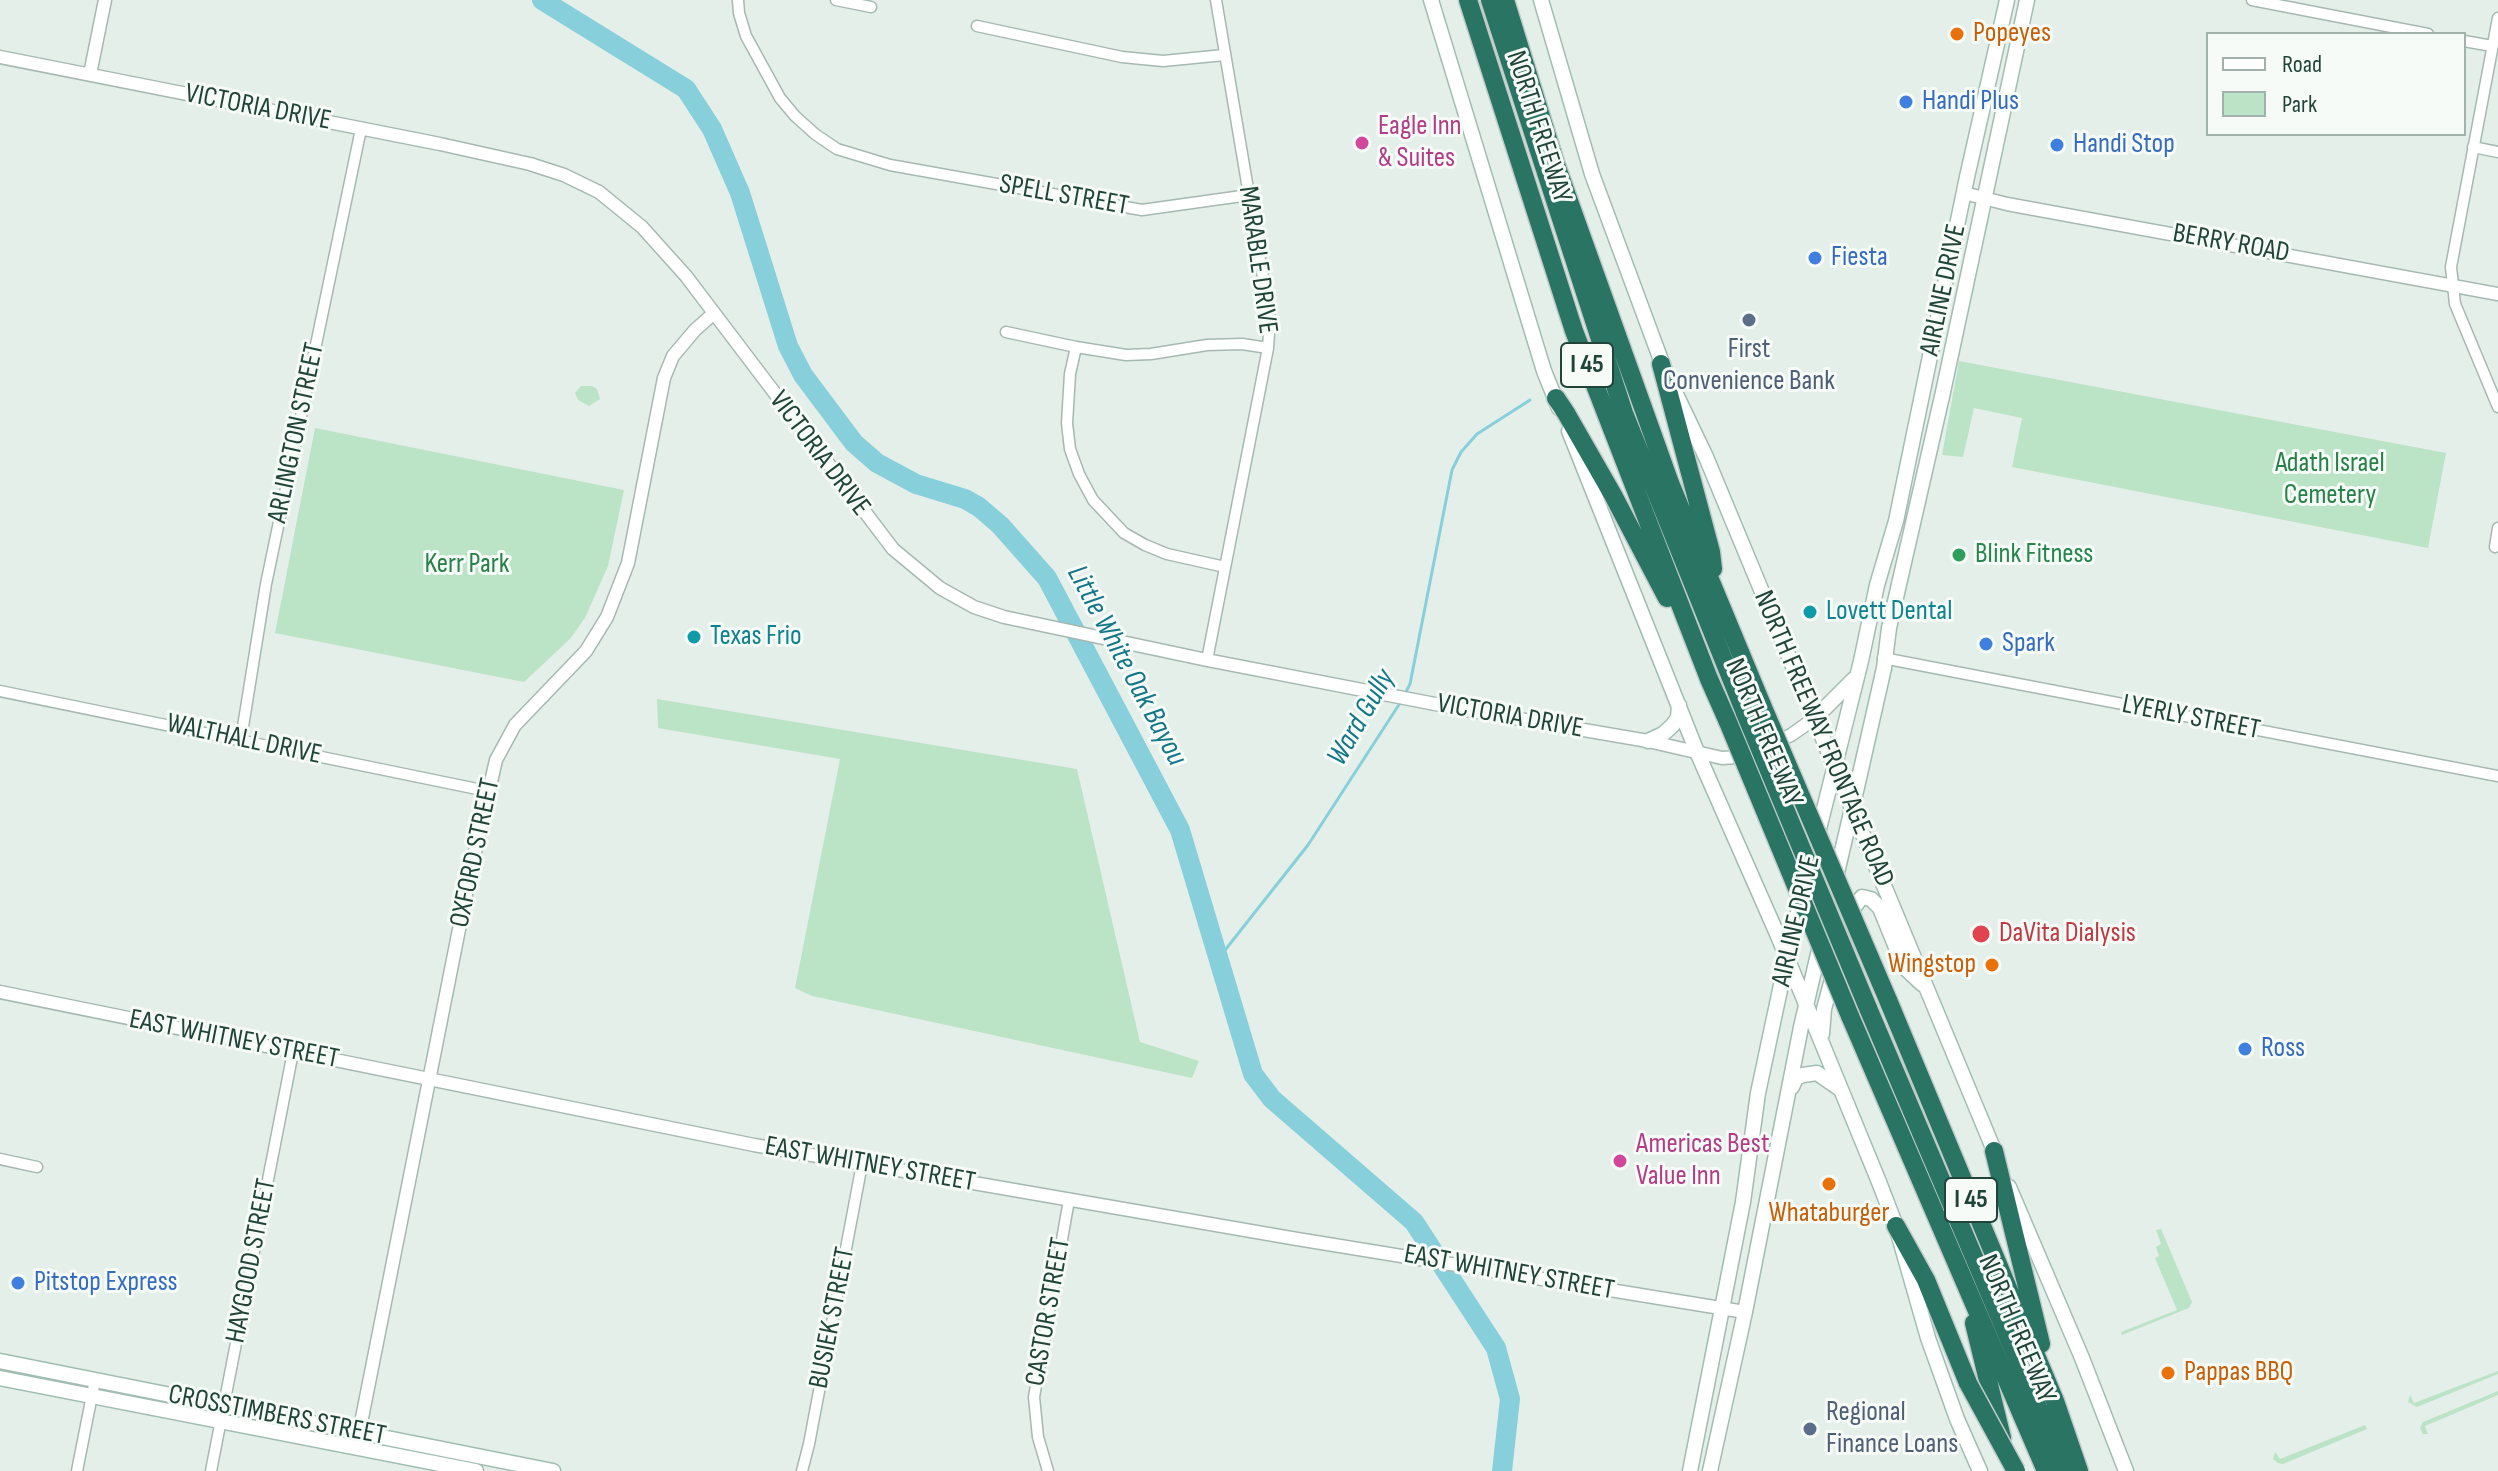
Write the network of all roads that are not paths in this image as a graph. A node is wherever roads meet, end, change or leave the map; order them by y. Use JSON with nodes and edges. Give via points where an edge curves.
{"nodes":[{"id":1,"x":105,"y":0,"type":"edge"},
{"id":2,"x":738,"y":0,"type":"edge"},
{"id":3,"x":836,"y":0,"type":"edge"},
{"id":4,"x":1216,"y":0,"type":"edge"},
{"id":5,"x":1431,"y":0,"type":"edge"},
{"id":6,"x":1468,"y":0,"type":"edge"},
{"id":7,"x":1490,"y":0,"type":"edge"},
{"id":8,"x":1505,"y":0,"type":"edge"},
{"id":9,"x":1541,"y":0,"type":"edge"},
{"id":10,"x":2007,"y":0,"type":"edge"},
{"id":11,"x":2027,"y":0,"type":"edge"},
{"id":12,"x":2252,"y":0,"type":"edge"},
{"id":13,"x":871,"y":7,"type":"dead end"},
{"id":14,"x":2498,"y":18,"type":"edge"},
{"id":15,"x":977,"y":26,"type":"dead end"},
{"id":16,"x":2418,"y":32,"type":"edge"},
{"id":17,"x":2466,"y":41,"type":"edge"},
{"id":18,"x":2492,"y":46,"type":"junction"},
{"id":19,"x":1224,"y":55,"type":"junction"},
{"id":20,"x":0,"y":57,"type":"edge"},
{"id":21,"x":90,"y":74,"type":"junction"},
{"id":22,"x":361,"y":129,"type":"junction"},
{"id":23,"x":2473,"y":147,"type":"junction"},
{"id":24,"x":2498,"y":152,"type":"edge"},
{"id":25,"x":1964,"y":193,"type":"junction"},
{"id":26,"x":1249,"y":195,"type":"junction"},
{"id":27,"x":1985,"y":198,"type":"junction"},
{"id":28,"x":2453,"y":285,"type":"junction"},
{"id":29,"x":2498,"y":294,"type":"edge"},
{"id":30,"x":713,"y":314,"type":"junction"},
{"id":31,"x":1006,"y":332,"type":"dead end"},
{"id":32,"x":1933,"y":342,"type":"junction"},
{"id":33,"x":1076,"y":347,"type":"junction"},
{"id":34,"x":1953,"y":347,"type":"junction"},
{"id":35,"x":1268,"y":348,"type":"junction"},
{"id":36,"x":1661,"y":364,"type":"junction"},
{"id":37,"x":1556,"y":398,"type":"junction"},
{"id":38,"x":2498,"y":407,"type":"edge"},
{"id":39,"x":1900,"y":500,"type":"junction"},
{"id":40,"x":1917,"y":503,"type":"junction"},
{"id":41,"x":2498,"y":528,"type":"edge"},
{"id":42,"x":2495,"y":547,"type":"dead end"},
{"id":43,"x":1225,"y":567,"type":"junction"},
{"id":44,"x":1715,"y":592,"type":"junction"},
{"id":45,"x":1872,"y":610,"type":"junction"},
{"id":46,"x":1883,"y":658,"type":"junction"},
{"id":47,"x":1207,"y":660,"type":"junction"},
{"id":48,"x":1856,"y":677,"type":"junction"},
{"id":49,"x":1709,"y":679,"type":"junction"},
{"id":50,"x":0,"y":691,"type":"edge"},
{"id":51,"x":1803,"y":691,"type":"junction"},
{"id":52,"x":1842,"y":691,"type":"junction"},
{"id":53,"x":1679,"y":704,"type":"junction"},
{"id":54,"x":1736,"y":717,"type":"junction"},
{"id":55,"x":1815,"y":718,"type":"junction"},
{"id":56,"x":241,"y":739,"type":"junction"},
{"id":57,"x":1648,"y":741,"type":"junction"},
{"id":58,"x":1697,"y":752,"type":"junction"},
{"id":59,"x":1834,"y":765,"type":"junction"},
{"id":60,"x":2498,"y":776,"type":"edge"},
{"id":61,"x":487,"y":791,"type":"junction"},
{"id":62,"x":1851,"y":810,"type":"junction"},
{"id":63,"x":1787,"y":957,"type":"junction"},
{"id":64,"x":1926,"y":987,"type":"junction"},
{"id":65,"x":0,"y":992,"type":"edge"},
{"id":66,"x":1807,"y":1004,"type":"junction"},
{"id":67,"x":1822,"y":1041,"type":"junction"},
{"id":68,"x":293,"y":1052,"type":"junction"},
{"id":69,"x":429,"y":1080,"type":"junction"},
{"id":70,"x":1841,"y":1090,"type":"junction"},
{"id":71,"x":1788,"y":1094,"type":"junction"},
{"id":72,"x":1994,"y":1151,"type":"junction"},
{"id":73,"x":0,"y":1159,"type":"edge"},
{"id":74,"x":862,"y":1164,"type":"junction"},
{"id":75,"x":37,"y":1167,"type":"dead end"},
{"id":76,"x":1069,"y":1200,"type":"junction"},
{"id":77,"x":1741,"y":1213,"type":"junction"},
{"id":78,"x":1764,"y":1218,"type":"junction"},
{"id":79,"x":1896,"y":1226,"type":"junction"},
{"id":80,"x":1963,"y":1278,"type":"junction"},
{"id":81,"x":1722,"y":1309,"type":"junction"},
{"id":82,"x":1745,"y":1312,"type":"junction"},
{"id":83,"x":0,"y":1361,"type":"edge"},
{"id":84,"x":0,"y":1378,"type":"edge"},
{"id":85,"x":94,"y":1387,"type":"junction"},
{"id":86,"x":2055,"y":1401,"type":"junction"},
{"id":87,"x":223,"y":1406,"type":"junction"},
{"id":88,"x":220,"y":1422,"type":"junction"},
{"id":89,"x":360,"y":1431,"type":"junction"},
{"id":90,"x":356,"y":1448,"type":"junction"},
{"id":91,"x":474,"y":1454,"type":"junction"},
{"id":92,"x":77,"y":1471,"type":"edge"},
{"id":93,"x":211,"y":1471,"type":"edge"},
{"id":94,"x":473,"y":1471,"type":"edge"},
{"id":95,"x":553,"y":1471,"type":"edge"},
{"id":96,"x":802,"y":1471,"type":"edge"},
{"id":97,"x":1048,"y":1471,"type":"edge"},
{"id":98,"x":1690,"y":1471,"type":"edge"},
{"id":99,"x":1710,"y":1471,"type":"edge"},
{"id":100,"x":1980,"y":1471,"type":"edge"},
{"id":101,"x":2014,"y":1471,"type":"edge"},
{"id":102,"x":2046,"y":1471,"type":"edge"},
{"id":103,"x":2065,"y":1471,"type":"edge"},
{"id":104,"x":2079,"y":1471,"type":"edge"},
{"id":105,"x":2126,"y":1471,"type":"edge"}],
"edges":[{"from":1,"to":21,"type":"street"},
{"from":2,"to":26,"type":"street","name":"SPELL STREET","via":[[746,36],[780,98],[837,149],[876,162],[1142,210]]},
{"from":3,"to":13,"type":"street"},
{"from":4,"to":19,"type":"street","name":"MARABLE DRIVE"},
{"from":5,"to":37,"type":"main road"},
{"from":6,"to":49,"type":"highway","name":"NORTH FREEWAY","number":"I 45","via":[[1574,331]]},
{"from":7,"to":54,"type":"highway","name":"NORTH FREEWAY","via":[[1624,413]]},
{"from":8,"to":44,"type":"highway","name":"NORTH FREEWAY","number":"I 45","via":[[1555,162],[1670,483]]},
{"from":9,"to":36,"type":"main road","name":"NORTH FREEWAY FRONTAGE ROAD","via":[[1592,174]]},
{"from":10,"to":25,"type":"main road","name":"AIRLINE DRIVE"},
{"from":11,"to":27,"type":"main road","name":"AIRLINE DRIVE"},
{"from":12,"to":16,"type":"street"},
{"from":14,"to":18,"type":"street"},
{"from":15,"to":19,"type":"street","via":[[1122,57],[1163,61]]},
{"from":17,"to":18,"type":"street"},
{"from":18,"to":23,"type":"street"},
{"from":19,"to":26,"type":"street","name":"MARABLE DRIVE"},
{"from":20,"to":21,"type":"street","name":"VICTORIA DRIVE"},
{"from":21,"to":22,"type":"street","name":"VICTORIA DRIVE"},
{"from":22,"to":30,"type":"street","name":"VICTORIA DRIVE","via":[[530,164],[599,192],[662,248]]},
{"from":22,"to":56,"type":"street","name":"ARLINGTON STREET","via":[[266,584]]},
{"from":23,"to":24,"type":"street"},
{"from":23,"to":28,"type":"street","via":[[2451,267]]},
{"from":25,"to":27,"type":"street","name":"BERRY ROAD"},
{"from":25,"to":32,"type":"main road","name":"AIRLINE DRIVE"},
{"from":26,"to":35,"type":"street","name":"MARABLE DRIVE","via":[[1270,319]]},
{"from":27,"to":28,"type":"street","name":"BERRY ROAD"},
{"from":27,"to":34,"type":"main road","name":"AIRLINE DRIVE"},
{"from":28,"to":29,"type":"street","name":"BERRY ROAD"},
{"from":28,"to":38,"type":"street","via":[[2455,304]]},
{"from":30,"to":47,"type":"street","name":"VICTORIA DRIVE","via":[[893,549],[940,588],[1004,617]]},
{"from":30,"to":61,"type":"street","name":"OXFORD STREET","via":[[673,356],[664,378],[628,563],[607,617],[586,651],[515,725]]},
{"from":31,"to":33,"type":"street"},
{"from":32,"to":34,"type":"main road"},
{"from":32,"to":39,"type":"main road","name":"AIRLINE DRIVE"},
{"from":33,"to":35,"type":"street","via":[[1126,355],[1207,345]]},
{"from":33,"to":43,"type":"street","via":[[1067,423],[1070,449],[1093,500],[1124,533],[1145,545]]},
{"from":34,"to":40,"type":"main road","name":"AIRLINE DRIVE"},
{"from":35,"to":43,"type":"street","name":"MARABLE DRIVE"},
{"from":36,"to":44,"type":"highway","via":[[1711,552]]},
{"from":36,"to":51,"type":"main road","name":"NORTH FREEWAY FRONTAGE ROAD","via":[[1706,457]]},
{"from":37,"to":49,"type":"highway"},
{"from":37,"to":53,"type":"main road"},
{"from":39,"to":40,"type":"main road"},
{"from":39,"to":45,"type":"main road","name":"AIRLINE DRIVE"},
{"from":40,"to":46,"type":"main road","name":"AIRLINE DRIVE"},
{"from":41,"to":42,"type":"street"},
{"from":43,"to":47,"type":"street","name":"MARABLE DRIVE"},
{"from":44,"to":86,"type":"highway","name":"NORTH FREEWAY","number":"I 45","bridge":true},
{"from":45,"to":46,"type":"main road","via":[[1879,630],[1875,651]]},
{"from":45,"to":48,"type":"main road","name":"AIRLINE DRIVE"},
{"from":46,"to":60,"type":"street","name":"LYERLY STREET"},
{"from":46,"to":62,"type":"main road","name":"AIRLINE DRIVE"},
{"from":47,"to":57,"type":"street","name":"VICTORIA DRIVE"},
{"from":48,"to":52,"type":"main road"},
{"from":48,"to":59,"type":"main road","name":"AIRLINE DRIVE"},
{"from":49,"to":54,"type":"highway","name":"NORTH FREEWAY","number":"I 45"},
{"from":50,"to":56,"type":"street","name":"WALTHALL DRIVE"},
{"from":51,"to":52,"type":"main road","via":[[1825,698]]},
{"from":51,"to":55,"type":"main road","name":"NORTH FREEWAY FRONTAGE ROAD"},
{"from":52,"to":55,"type":"main road"},
{"from":53,"to":57,"type":"main road","via":[[1672,726]]},
{"from":53,"to":58,"type":"main road"},
{"from":54,"to":80,"type":"highway","name":"NORTH FREEWAY","number":"I 45","bridge":true,"via":[[1850,1016]]},
{"from":54,"to":103,"type":"highway","name":"NORTH FREEWAY","bridge":true,"via":[[1868,1008]]},
{"from":55,"to":58,"type":"street","name":"VICTORIA DRIVE","via":[[1791,735],[1737,757]]},
{"from":55,"to":59,"type":"main road","name":"NORTH FREEWAY FRONTAGE ROAD"},
{"from":56,"to":61,"type":"street","name":"WALTHALL DRIVE"},
{"from":57,"to":58,"type":"street","name":"VICTORIA DRIVE"},
{"from":58,"to":63,"type":"main road"},
{"from":59,"to":62,"type":"main road","name":"NORTH FREEWAY FRONTAGE ROAD"},
{"from":59,"to":63,"type":"main road","name":"AIRLINE DRIVE"},
{"from":61,"to":69,"type":"street","name":"OXFORD STREET"},
{"from":62,"to":64,"type":"main road","name":"NORTH FREEWAY FRONTAGE ROAD"},
{"from":62,"to":66,"type":"main road","name":"AIRLINE DRIVE"},
{"from":63,"to":66,"type":"main road"},
{"from":63,"to":77,"type":"main road","name":"AIRLINE DRIVE","via":[[1758,1093]]},
{"from":64,"to":67,"type":"main road","via":[[1904,967],[1880,908],[1862,897],[1847,923],[1824,1009]]},
{"from":64,"to":72,"type":"main road","name":"NORTH FREEWAY FRONTAGE ROAD"},
{"from":65,"to":68,"type":"street","name":"EAST WHITNEY STREET"},
{"from":66,"to":67,"type":"main road"},
{"from":66,"to":71,"type":"main road","name":"AIRLINE DRIVE"},
{"from":67,"to":70,"type":"main road"},
{"from":68,"to":69,"type":"street","name":"EAST WHITNEY STREET"},
{"from":68,"to":87,"type":"street","name":"HAYGOOD STREET"},
{"from":69,"to":74,"type":"street","name":"EAST WHITNEY STREET"},
{"from":69,"to":89,"type":"street","name":"OXFORD STREET"},
{"from":70,"to":71,"type":"main road","via":[[1811,1073],[1796,1078]]},
{"from":70,"to":79,"type":"main road"},
{"from":71,"to":78,"type":"main road","name":"AIRLINE DRIVE"},
{"from":72,"to":86,"type":"highway"},
{"from":72,"to":105,"type":"main road","name":"NORTH FREEWAY FRONTAGE ROAD"},
{"from":73,"to":75,"type":"street"},
{"from":74,"to":76,"type":"street","name":"EAST WHITNEY STREET"},
{"from":74,"to":96,"type":"street","name":"BUSIEK STREET"},
{"from":76,"to":81,"type":"street","name":"EAST WHITNEY STREET"},
{"from":76,"to":97,"type":"street","name":"CASTOR STREET","via":[[1034,1397]]},
{"from":77,"to":78,"type":"main road"},
{"from":77,"to":81,"type":"main road","name":"AIRLINE DRIVE"},
{"from":78,"to":82,"type":"main road","name":"AIRLINE DRIVE"},
{"from":79,"to":100,"type":"main road","via":[[1928,1338]]},
{"from":79,"to":101,"type":"highway","bridge":true},
{"from":80,"to":101,"type":"highway"},
{"from":80,"to":102,"type":"highway","name":"NORTH FREEWAY","number":"I 45"},
{"from":81,"to":82,"type":"street","name":"EAST WHITNEY STREET"},
{"from":81,"to":98,"type":"main road","name":"AIRLINE DRIVE"},
{"from":82,"to":99,"type":"main road","name":"AIRLINE DRIVE"},
{"from":83,"to":85,"type":"main road","name":"CROSSTIMBERS STREET"},
{"from":84,"to":85,"type":"main road","name":"CROSSTIMBERS STREET"},
{"from":85,"to":87,"type":"main road","name":"CROSSTIMBERS STREET"},
{"from":85,"to":88,"type":"main road","name":"CROSSTIMBERS STREET"},
{"from":85,"to":92,"type":"street"},
{"from":86,"to":104,"type":"highway","name":"NORTH FREEWAY","number":"I 45"},
{"from":87,"to":88,"type":"street","name":"HAYGOOD STREET"},
{"from":87,"to":89,"type":"main road","name":"CROSSTIMBERS STREET"},
{"from":88,"to":90,"type":"main road","name":"CROSSTIMBERS STREET"},
{"from":88,"to":93,"type":"street","name":"HAYGOOD STREET"},
{"from":89,"to":90,"type":"street","name":"OXFORD STREET"},
{"from":89,"to":91,"type":"main road","name":"CROSSTIMBERS STREET"},
{"from":90,"to":94,"type":"main road","name":"CROSSTIMBERS STREET"},
{"from":91,"to":94,"type":"street"},
{"from":91,"to":95,"type":"main road","name":"CROSSTIMBERS STREET"}]}
